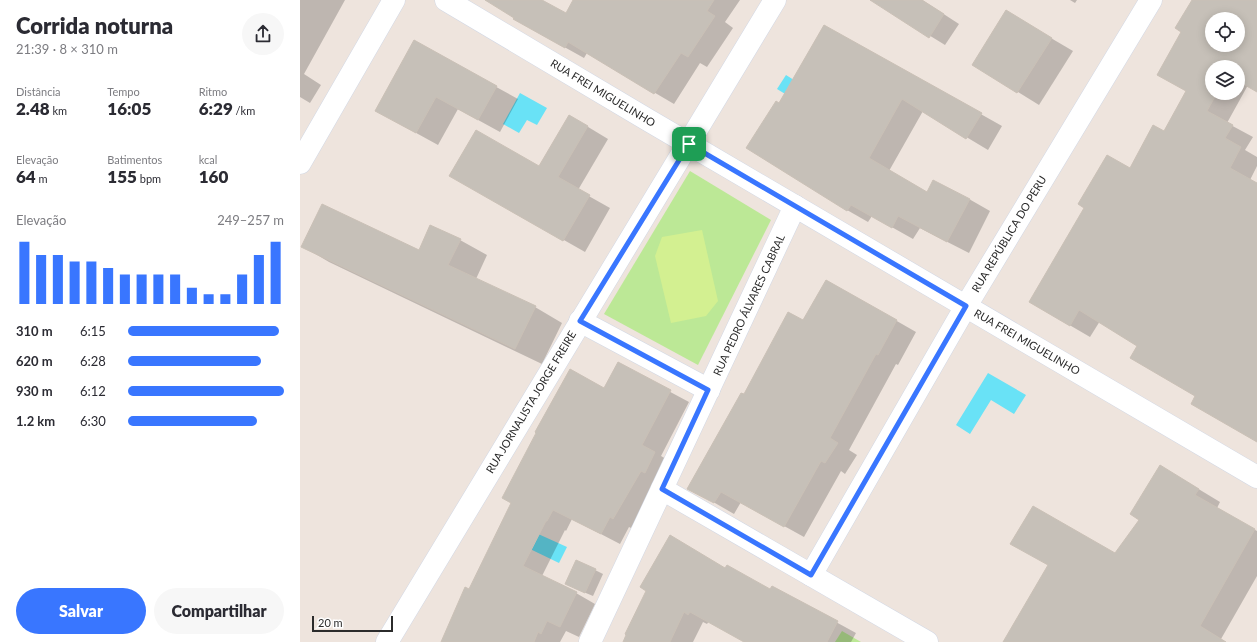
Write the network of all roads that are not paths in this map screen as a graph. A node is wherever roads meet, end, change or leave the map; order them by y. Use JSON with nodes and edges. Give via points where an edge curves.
{"nodes":[{"id":1,"x":394,"y":0,"type":"edge"},
{"id":2,"x":446,"y":0,"type":"edge"},
{"id":3,"x":775,"y":0,"type":"edge"},
{"id":4,"x":1151,"y":0,"type":"edge"},
{"id":5,"x":689,"y":144,"type":"junction"},
{"id":6,"x":300,"y":163,"type":"edge"},
{"id":7,"x":795,"y":206,"type":"junction"},
{"id":8,"x":966,"y":306,"type":"junction"},
{"id":9,"x":580,"y":321,"type":"junction"},
{"id":10,"x":708,"y":390,"type":"junction"},
{"id":11,"x":1257,"y":477,"type":"edge"},
{"id":12,"x":662,"y":489,"type":"junction"},
{"id":13,"x":811,"y":575,"type":"junction"},
{"id":14,"x":387,"y":642,"type":"edge"},
{"id":15,"x":590,"y":642,"type":"edge"},
{"id":16,"x":927,"y":642,"type":"edge"}],
"edges":[{"from":1,"to":6,"type":"street"},
{"from":2,"to":5,"type":"street","name":"RUA FREI MIGUELINHO"},
{"from":3,"to":5,"type":"street","name":"RUA JORNALISTA JORGE FREIRE"},
{"from":4,"to":8,"type":"street","name":"RUA REPÚBLICA DO PERU"},
{"from":5,"to":7,"type":"street","name":"RUA FREI MIGUELINHO"},
{"from":5,"to":9,"type":"street","name":"RUA JORNALISTA JORGE FREIRE"},
{"from":7,"to":8,"type":"street","name":"RUA FREI MIGUELINHO"},
{"from":7,"to":10,"type":"street","name":"RUA PEDRO ÁLVARES CABRAL"},
{"from":8,"to":11,"type":"street","name":"RUA FREI MIGUELINHO"},
{"from":8,"to":13,"type":"street","name":"RUA REPÚBLICA DO PERU"},
{"from":9,"to":10,"type":"street"},
{"from":9,"to":14,"type":"street","name":"RUA JORNALISTA JORGE FREIRE"},
{"from":10,"to":12,"type":"street","name":"RUA PEDRO ÁLVARES CABRAL"},
{"from":12,"to":13,"type":"street"},
{"from":12,"to":15,"type":"street","name":"RUA PEDRO ÁLVARES CABRAL"},
{"from":13,"to":16,"type":"street"}]}
